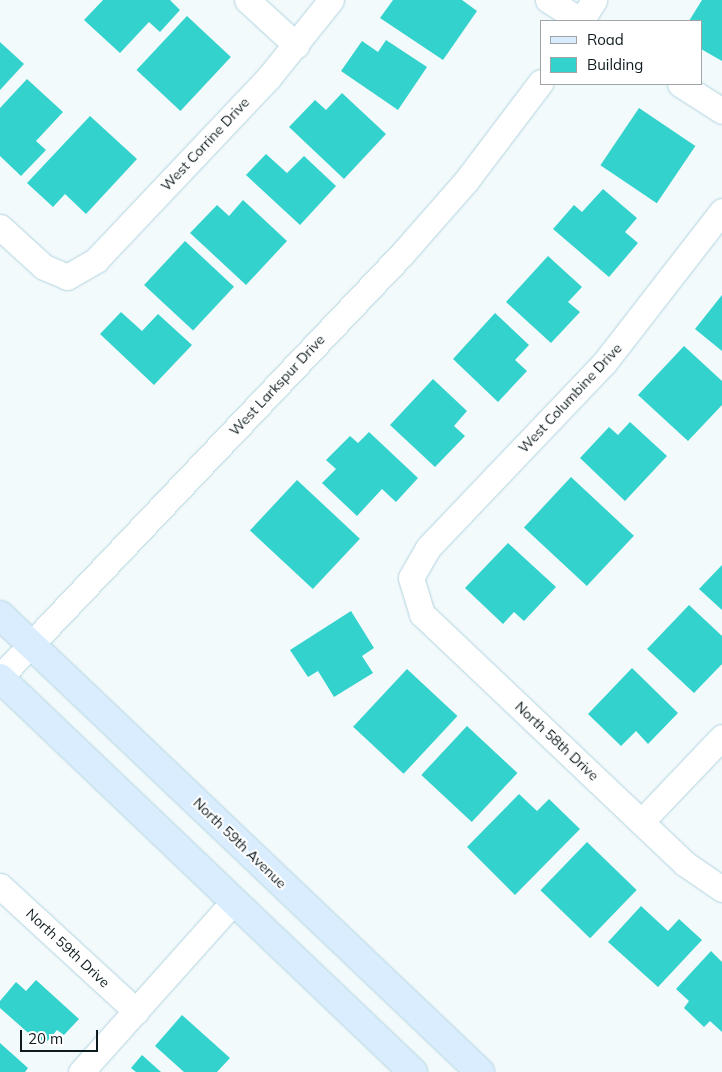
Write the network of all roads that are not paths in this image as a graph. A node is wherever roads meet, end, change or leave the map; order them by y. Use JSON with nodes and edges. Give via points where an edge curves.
{"nodes":[{"id":1,"x":247,"y":0,"type":"edge"},
{"id":2,"x":331,"y":0,"type":"edge"},
{"id":3,"x":548,"y":0,"type":"edge"},
{"id":4,"x":594,"y":0,"type":"edge"},
{"id":5,"x":580,"y":20,"type":"edge"},
{"id":6,"x":583,"y":20,"type":"edge"},
{"id":7,"x":296,"y":45,"type":"junction"},
{"id":8,"x":540,"y":83,"type":"edge"},
{"id":9,"x":682,"y":85,"type":"edge"},
{"id":10,"x":722,"y":110,"type":"edge"},
{"id":11,"x":722,"y":211,"type":"edge"},
{"id":12,"x":0,"y":227,"type":"edge"},
{"id":13,"x":411,"y":578,"type":"joint"},
{"id":14,"x":0,"y":615,"type":"edge"},
{"id":15,"x":31,"y":644,"type":"junction"},
{"id":16,"x":0,"y":678,"type":"edge"},
{"id":17,"x":722,"y":737,"type":"edge"},
{"id":18,"x":641,"y":822,"type":"junction"},
{"id":19,"x":0,"y":886,"type":"edge"},
{"id":20,"x":722,"y":889,"type":"edge"},
{"id":21,"x":233,"y":902,"type":"junction"},
{"id":22,"x":136,"y":1011,"type":"junction"},
{"id":23,"x":81,"y":1072,"type":"edge"},
{"id":24,"x":413,"y":1072,"type":"edge"},
{"id":25,"x":480,"y":1072,"type":"edge"}],
"edges":[{"from":1,"to":7,"type":"street"},
{"from":2,"to":7,"type":"street","name":"West Corrine Drive"},
{"from":3,"to":5,"type":"street"},
{"from":4,"to":6,"type":"street"},
{"from":7,"to":12,"type":"street","name":"West Corrine Drive","via":[[96,260],[68,277],[44,267]]},
{"from":8,"to":15,"type":"street","name":"West Larkspur Drive","via":[[472,174],[401,255]]},
{"from":9,"to":10,"type":"street"},
{"from":11,"to":13,"type":"street","name":"West Columbine Drive","via":[[604,363],[428,548]]},
{"from":13,"to":18,"type":"street","name":"North 58th Drive","via":[[422,614]]},
{"from":14,"to":15,"type":"main road","name":"North 59th Avenue"},
{"from":15,"to":16,"type":"street","name":"West Larkspur Drive"},
{"from":15,"to":25,"type":"main road","name":"North 59th Avenue"},
{"from":16,"to":21,"type":"main road"},
{"from":17,"to":18,"type":"street"},
{"from":18,"to":20,"type":"street","name":"North 58th Drive","via":[[684,864]]},
{"from":19,"to":22,"type":"street","name":"North 59th Drive"},
{"from":21,"to":22,"type":"street"},
{"from":21,"to":24,"type":"main road"},
{"from":22,"to":23,"type":"street"}]}
